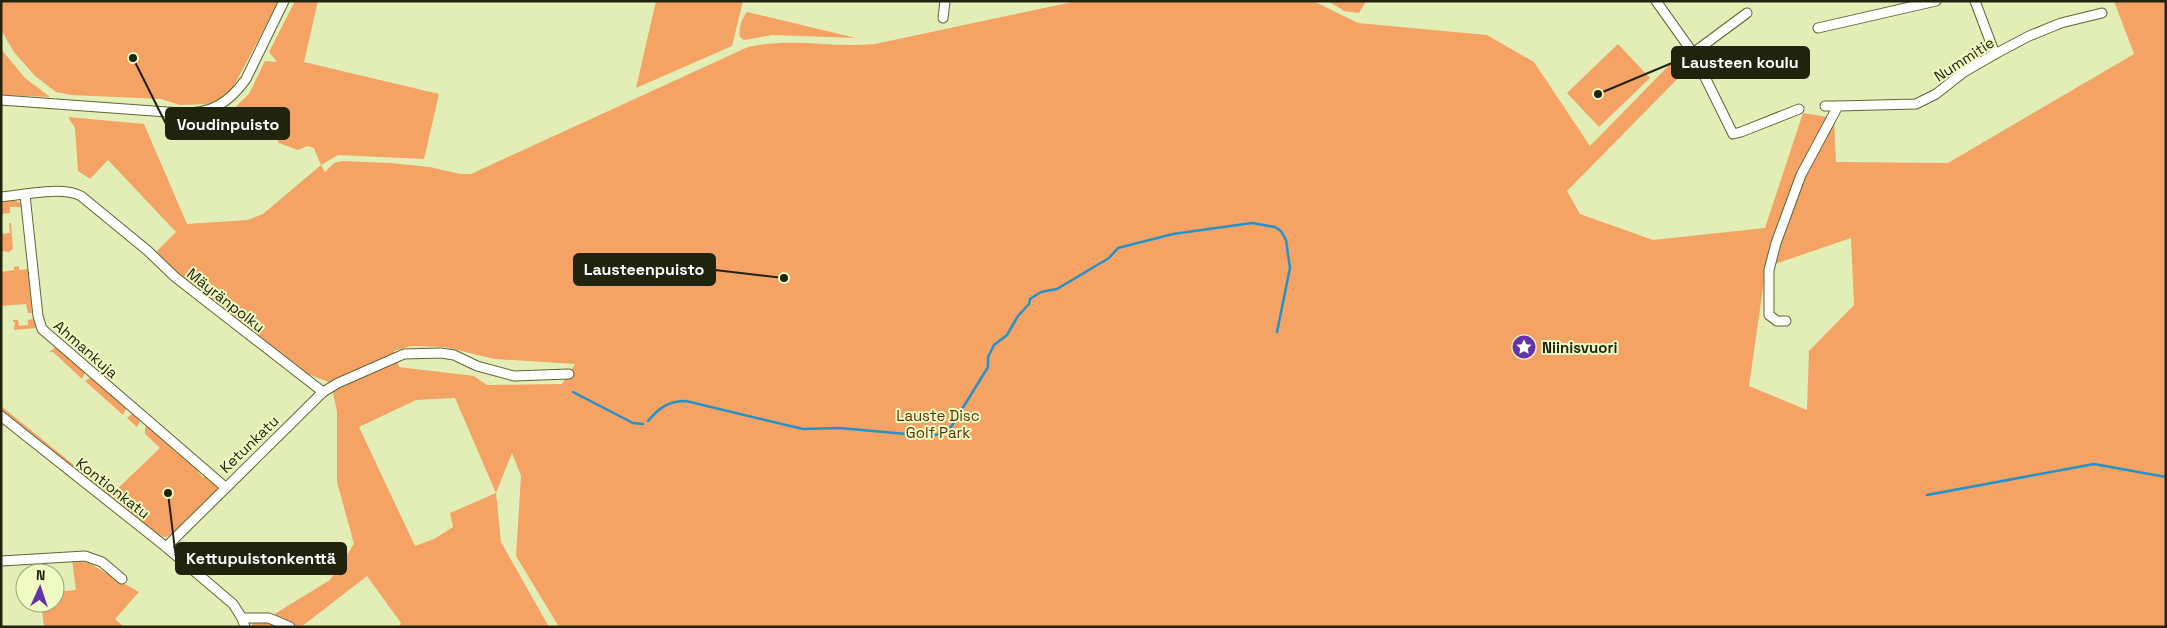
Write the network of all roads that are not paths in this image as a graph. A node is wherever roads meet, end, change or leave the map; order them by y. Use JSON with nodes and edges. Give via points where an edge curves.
{"nodes":[{"id":1,"x":284,"y":1,"type":"edge"},
{"id":2,"x":945,"y":1,"type":"edge"},
{"id":3,"x":1656,"y":1,"type":"edge"},
{"id":4,"x":1936,"y":1,"type":"edge"},
{"id":5,"x":1975,"y":1,"type":"edge"},
{"id":6,"x":1747,"y":13,"type":"dead end"},
{"id":7,"x":2102,"y":13,"type":"dead end"},
{"id":8,"x":943,"y":18,"type":"dead end"},
{"id":9,"x":1818,"y":28,"type":"dead end"},
{"id":10,"x":1693,"y":52,"type":"junction"},
{"id":11,"x":1995,"y":54,"type":"junction"},
{"id":12,"x":1,"y":100,"type":"edge"},
{"id":13,"x":1825,"y":106,"type":"dead end"},
{"id":14,"x":1838,"y":106,"type":"junction"},
{"id":15,"x":1799,"y":109,"type":"dead end"},
{"id":16,"x":25,"y":195,"type":"junction"},
{"id":17,"x":1,"y":198,"type":"edge"},
{"id":18,"x":1786,"y":321,"type":"dead end"},
{"id":19,"x":569,"y":374,"type":"dead end"},
{"id":20,"x":323,"y":392,"type":"junction"},
{"id":21,"x":1,"y":416,"type":"edge"},
{"id":22,"x":225,"y":487,"type":"junction"},
{"id":23,"x":166,"y":547,"type":"junction"},
{"id":24,"x":1,"y":561,"type":"edge"},
{"id":25,"x":122,"y":579,"type":"dead end"},
{"id":26,"x":244,"y":622,"type":"edge"},
{"id":27,"x":290,"y":627,"type":"edge"}],
"edges":[{"from":1,"to":12,"type":"street","via":[[242,84],[226,102],[205,112]]},
{"from":2,"to":8,"type":"street"},
{"from":3,"to":10,"type":"street"},
{"from":4,"to":9,"type":"street"},
{"from":5,"to":11,"type":"street"},
{"from":6,"to":10,"type":"street"},
{"from":7,"to":11,"type":"street","name":"Nummitie","via":[[2045,29]]},
{"from":10,"to":15,"type":"street","via":[[1733,134]]},
{"from":11,"to":14,"type":"street","name":"Nummitie","via":[[1916,104]]},
{"from":13,"to":14,"type":"street","name":"Nummitie"},
{"from":14,"to":18,"type":"street","via":[[1801,175],[1769,270],[1769,315],[1777,321]]},
{"from":16,"to":17,"type":"street","name":"Mäyränpolku"},
{"from":16,"to":20,"type":"street","name":"Mäyränpolku","via":[[75,193],[148,251],[175,277]]},
{"from":16,"to":22,"type":"street","name":"Ahmankuja","via":[[42,329]]},
{"from":19,"to":20,"type":"street","name":"Ketunkatu","via":[[514,376],[477,366],[454,355],[404,354]]},
{"from":20,"to":22,"type":"street","name":"Ketunkatu"},
{"from":21,"to":23,"type":"street","name":"Kontionkatu"},
{"from":22,"to":23,"type":"street","name":"Ketunkatu"},
{"from":23,"to":26,"type":"street","name":"Kontionkatu","via":[[233,604]]},
{"from":24,"to":25,"type":"street","via":[[85,556],[102,562]]},
{"from":26,"to":27,"type":"street","via":[[268,618]]}]}
